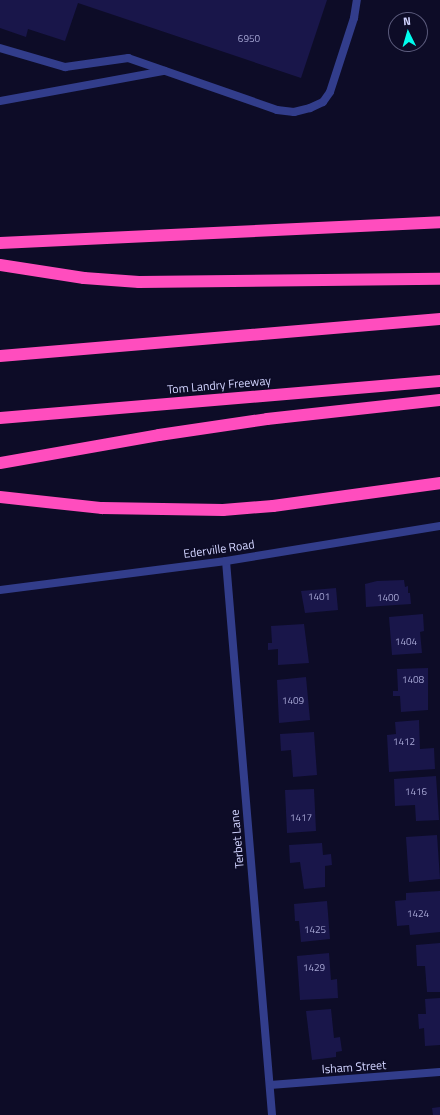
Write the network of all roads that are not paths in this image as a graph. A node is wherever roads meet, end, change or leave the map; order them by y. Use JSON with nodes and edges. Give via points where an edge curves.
{"nodes":[{"id":1,"x":357,"y":0,"type":"edge"},
{"id":2,"x":0,"y":48,"type":"edge"},
{"id":3,"x":166,"y":71,"type":"junction"},
{"id":4,"x":0,"y":101,"type":"edge"},
{"id":5,"x":440,"y":222,"type":"edge"},
{"id":6,"x":0,"y":243,"type":"edge"},
{"id":7,"x":0,"y":265,"type":"edge"},
{"id":8,"x":440,"y":279,"type":"edge"},
{"id":9,"x":440,"y":319,"type":"edge"},
{"id":10,"x":0,"y":356,"type":"edge"},
{"id":11,"x":440,"y":380,"type":"edge"},
{"id":12,"x":440,"y":400,"type":"edge"},
{"id":13,"x":0,"y":418,"type":"edge"},
{"id":14,"x":0,"y":463,"type":"edge"},
{"id":15,"x":440,"y":483,"type":"edge"},
{"id":16,"x":0,"y":497,"type":"edge"},
{"id":17,"x":440,"y":526,"type":"edge"},
{"id":18,"x":226,"y":561,"type":"junction"},
{"id":19,"x":0,"y":590,"type":"edge"},
{"id":20,"x":440,"y":1072,"type":"edge"},
{"id":21,"x":270,"y":1085,"type":"junction"},
{"id":22,"x":272,"y":1115,"type":"edge"}],
"edges":[{"from":1,"to":3,"type":"street","via":[[354,18],[330,92],[323,102],[310,108],[294,112],[277,110]]},
{"from":2,"to":3,"type":"street","via":[[54,66],[65,67],[128,58]]},
{"from":3,"to":4,"type":"street"},
{"from":5,"to":6,"type":"highway"},
{"from":7,"to":8,"type":"highway","via":[[69,277],[139,282]]},
{"from":9,"to":10,"type":"highway"},
{"from":11,"to":13,"type":"highway","name":"Tom Landry Freeway"},
{"from":12,"to":14,"type":"highway","via":[[275,418]]},
{"from":15,"to":16,"type":"highway","via":[[287,505],[223,510],[102,508]]},
{"from":17,"to":18,"type":"street","name":"Ederville Road"},
{"from":18,"to":19,"type":"street","name":"Ederville Road"},
{"from":18,"to":21,"type":"street","name":"Terbet Lane"},
{"from":20,"to":21,"type":"street","name":"Isham Street"},
{"from":21,"to":22,"type":"street","name":"Terbet Lane"}]}
